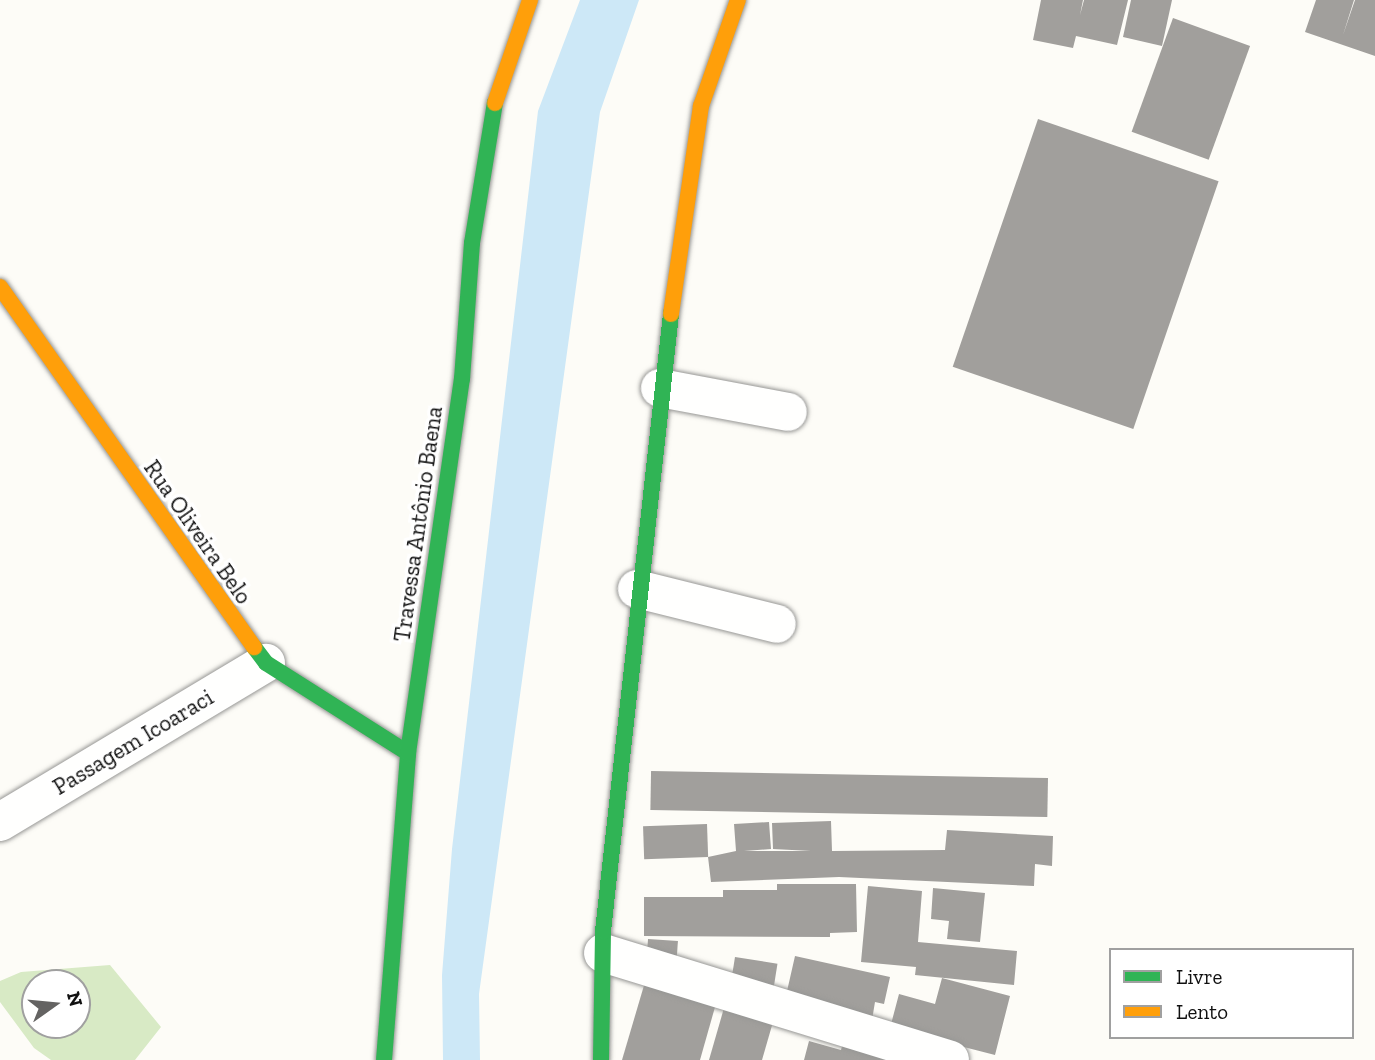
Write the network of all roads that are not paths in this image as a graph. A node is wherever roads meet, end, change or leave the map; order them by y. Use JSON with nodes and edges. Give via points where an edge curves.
{"nodes":[{"id":1,"x":530,"y":0,"type":"edge"},
{"id":2,"x":738,"y":0,"type":"edge"},
{"id":3,"x":3,"y":298,"type":"edge"},
{"id":4,"x":660,"y":388,"type":"junction"},
{"id":5,"x":788,"y":412,"type":"dead end"},
{"id":6,"x":637,"y":589,"type":"junction"},
{"id":7,"x":777,"y":624,"type":"dead end"},
{"id":8,"x":266,"y":663,"type":"junction"},
{"id":9,"x":408,"y":753,"type":"junction"},
{"id":10,"x":0,"y":822,"type":"edge"},
{"id":11,"x":603,"y":953,"type":"junction"},
{"id":12,"x":384,"y":1060,"type":"edge"},
{"id":13,"x":601,"y":1060,"type":"edge"},
{"id":14,"x":950,"y":1060,"type":"edge"}],
"edges":[{"from":1,"to":9,"type":"street","name":"Travessa Antônio Baena","via":[[495,104],[472,243],[462,379]]},
{"from":2,"to":4,"type":"street","via":[[701,106]]},
{"from":3,"to":8,"type":"street","name":"Rua Oliveira Belo"},
{"from":4,"to":5,"type":"street"},
{"from":4,"to":6,"type":"street"},
{"from":6,"to":7,"type":"street"},
{"from":6,"to":11,"type":"street"},
{"from":8,"to":9,"type":"street","name":"Rua Oliveira Belo"},
{"from":8,"to":10,"type":"street","name":"Passagem Icoaraci"},
{"from":9,"to":12,"type":"street","name":"Travessa Antônio Baena"},
{"from":11,"to":13,"type":"street"},
{"from":11,"to":14,"type":"street"}]}
